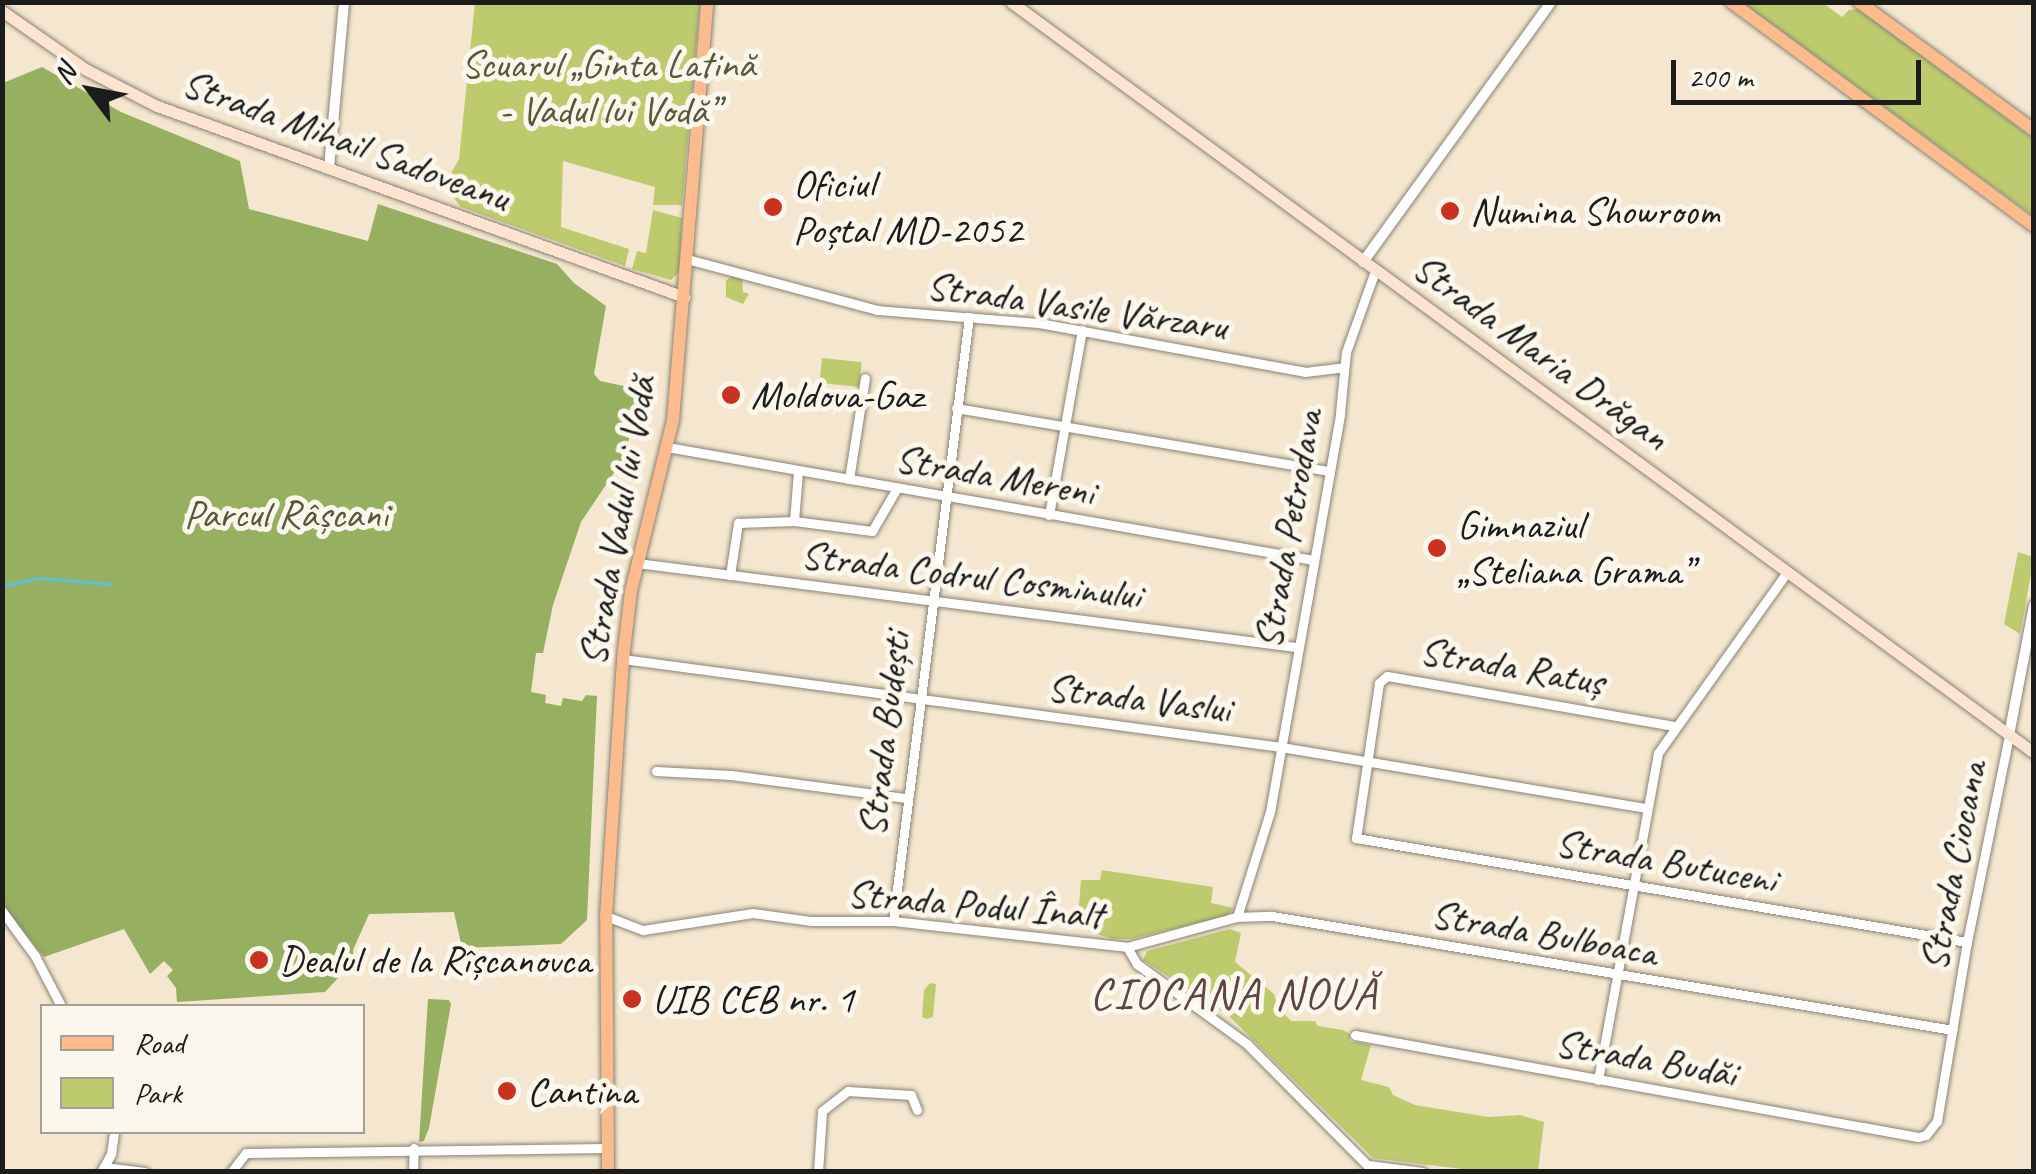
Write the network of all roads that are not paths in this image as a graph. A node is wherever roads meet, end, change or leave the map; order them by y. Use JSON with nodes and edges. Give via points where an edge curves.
{"nodes":[{"id":1,"x":344,"y":2,"type":"edge"},
{"id":2,"x":707,"y":2,"type":"edge"},
{"id":3,"x":1010,"y":2,"type":"edge"},
{"id":4,"x":1551,"y":2,"type":"edge"},
{"id":5,"x":1731,"y":2,"type":"edge"},
{"id":6,"x":1859,"y":2,"type":"edge"},
{"id":7,"x":2,"y":11,"type":"edge"},
{"id":8,"x":2034,"y":130,"type":"edge"},
{"id":9,"x":329,"y":168,"type":"junction"},
{"id":10,"x":2034,"y":226,"type":"edge"},
{"id":11,"x":687,"y":259,"type":"junction"},
{"id":12,"x":1364,"y":262,"type":"junction"},
{"id":13,"x":1376,"y":271,"type":"junction"},
{"id":14,"x":684,"y":296,"type":"junction"},
{"id":15,"x":968,"y":317,"type":"junction"},
{"id":16,"x":1082,"y":330,"type":"junction"},
{"id":17,"x":1344,"y":367,"type":"junction"},
{"id":18,"x":865,"y":378,"type":"dead end"},
{"id":19,"x":956,"y":408,"type":"junction"},
{"id":20,"x":1066,"y":427,"type":"junction"},
{"id":21,"x":667,"y":448,"type":"junction"},
{"id":22,"x":798,"y":470,"type":"junction"},
{"id":23,"x":1328,"y":471,"type":"junction"},
{"id":24,"x":849,"y":480,"type":"junction"},
{"id":25,"x":898,"y":488,"type":"junction"},
{"id":26,"x":944,"y":496,"type":"junction"},
{"id":27,"x":1049,"y":515,"type":"junction"},
{"id":28,"x":794,"y":522,"type":"junction"},
{"id":29,"x":1314,"y":560,"type":"junction"},
{"id":30,"x":637,"y":563,"type":"junction"},
{"id":31,"x":1787,"y":572,"type":"junction"},
{"id":32,"x":730,"y":575,"type":"junction"},
{"id":33,"x":931,"y":601,"type":"junction"},
{"id":34,"x":2034,"y":605,"type":"edge"},
{"id":35,"x":1296,"y":648,"type":"junction"},
{"id":36,"x":623,"y":659,"type":"junction"},
{"id":37,"x":918,"y":700,"type":"junction"},
{"id":38,"x":1674,"y":726,"type":"junction"},
{"id":39,"x":2009,"y":735,"type":"junction"},
{"id":40,"x":1281,"y":747,"type":"junction"},
{"id":41,"x":2034,"y":753,"type":"edge"},
{"id":42,"x":1368,"y":760,"type":"junction"},
{"id":43,"x":656,"y":771,"type":"dead end"},
{"id":44,"x":906,"y":798,"type":"junction"},
{"id":45,"x":1645,"y":808,"type":"junction"},
{"id":46,"x":1356,"y":838,"type":"joint"},
{"id":47,"x":1632,"y":886,"type":"junction"},
{"id":48,"x":2,"y":910,"type":"edge"},
{"id":49,"x":606,"y":916,"type":"junction"},
{"id":50,"x":1237,"y":917,"type":"junction"},
{"id":51,"x":893,"y":921,"type":"junction"},
{"id":52,"x":1966,"y":942,"type":"junction"},
{"id":53,"x":1128,"y":947,"type":"junction"},
{"id":54,"x":1616,"y":977,"type":"junction"},
{"id":55,"x":60,"y":1004,"type":"edge"},
{"id":56,"x":1953,"y":1030,"type":"junction"},
{"id":57,"x":1356,"y":1035,"type":"dead end"},
{"id":58,"x":1598,"y":1080,"type":"junction"},
{"id":59,"x":917,"y":1110,"type":"dead end"},
{"id":60,"x":113,"y":1134,"type":"edge"},
{"id":61,"x":1926,"y":1135,"type":"joint"},
{"id":62,"x":414,"y":1148,"type":"junction"},
{"id":63,"x":607,"y":1148,"type":"junction"},
{"id":64,"x":1371,"y":1168,"type":"edge"},
{"id":65,"x":102,"y":1169,"type":"edge"},
{"id":66,"x":145,"y":1172,"type":"edge"},
{"id":67,"x":231,"y":1172,"type":"edge"},
{"id":68,"x":413,"y":1172,"type":"edge"},
{"id":69,"x":608,"y":1172,"type":"edge"},
{"id":70,"x":818,"y":1172,"type":"edge"},
{"id":71,"x":1423,"y":1172,"type":"edge"}],
"edges":[{"from":1,"to":9,"type":"street"},
{"from":2,"to":11,"type":"main road","name":"Strada Vadul lui Vodă"},
{"from":3,"to":12,"type":"main road","name":"Strada Maria Drăgan"},
{"from":4,"to":12,"type":"street"},
{"from":5,"to":10,"type":"main road"},
{"from":6,"to":8,"type":"main road"},
{"from":7,"to":9,"type":"main road","name":"Strada Mihail Sadoveanu","via":[[132,94]]},
{"from":9,"to":14,"type":"main road","name":"Strada Mihail Sadoveanu"},
{"from":11,"to":14,"type":"main road","name":"Strada Vadul lui Vodă"},
{"from":11,"to":15,"type":"street","name":"Strada Vasile Vărzaru","via":[[871,308]]},
{"from":12,"to":13,"type":"main road","name":"Strada Maria Drăgan"},
{"from":13,"to":17,"type":"street","name":"Strada Petrodava"},
{"from":13,"to":31,"type":"main road","name":"Strada Maria Drăgan"},
{"from":14,"to":21,"type":"main road","name":"Strada Vadul lui Vodă"},
{"from":15,"to":16,"type":"street","name":"Strada Vasile Vărzaru"},
{"from":15,"to":19,"type":"street","name":"Strada Budești"},
{"from":16,"to":17,"type":"street","name":"Strada Vasile Vărzaru","via":[[1304,372]]},
{"from":16,"to":20,"type":"street"},
{"from":17,"to":23,"type":"street","name":"Strada Petrodava"},
{"from":18,"to":24,"type":"street"},
{"from":19,"to":20,"type":"street"},
{"from":19,"to":26,"type":"street","name":"Strada Budești"},
{"from":20,"to":23,"type":"street"},
{"from":20,"to":27,"type":"street"},
{"from":21,"to":22,"type":"street","name":"Strada Mereni"},
{"from":21,"to":30,"type":"main road","name":"Strada Vadul lui Vodă"},
{"from":22,"to":24,"type":"street","name":"Strada Mereni"},
{"from":22,"to":28,"type":"street"},
{"from":23,"to":29,"type":"street","name":"Strada Petrodava"},
{"from":24,"to":25,"type":"street","name":"Strada Mereni"},
{"from":25,"to":26,"type":"street","name":"Strada Mereni"},
{"from":25,"to":28,"type":"street","via":[[872,531]]},
{"from":26,"to":27,"type":"street","name":"Strada Mereni"},
{"from":26,"to":33,"type":"street","name":"Strada Budești"},
{"from":27,"to":29,"type":"street","name":"Strada Mereni"},
{"from":28,"to":32,"type":"street","via":[[738,523]]},
{"from":29,"to":35,"type":"street","name":"Strada Petrodava"},
{"from":30,"to":32,"type":"street","name":"Strada Codrul Cosminului"},
{"from":30,"to":36,"type":"main road","name":"Strada Vadul lui Vodă"},
{"from":31,"to":38,"type":"street"},
{"from":31,"to":39,"type":"main road","name":"Strada Maria Drăgan"},
{"from":32,"to":33,"type":"street","name":"Strada Codrul Cosminului"},
{"from":33,"to":35,"type":"street","name":"Strada Codrul Cosminului"},
{"from":33,"to":37,"type":"street","name":"Strada Budești"},
{"from":34,"to":39,"type":"street","name":"Strada Ciocana"},
{"from":35,"to":40,"type":"street","name":"Strada Petrodava"},
{"from":36,"to":37,"type":"street","name":"Strada Vaslui"},
{"from":36,"to":49,"type":"main road","name":"Strada Vadul lui Vodă"},
{"from":37,"to":40,"type":"street","name":"Strada Vaslui"},
{"from":37,"to":44,"type":"street","name":"Strada Budești"},
{"from":38,"to":42,"type":"street","name":"Strada Ratuș","via":[[1388,676],[1378,683]]},
{"from":38,"to":45,"type":"street","via":[[1658,752]]},
{"from":39,"to":41,"type":"main road","name":"Strada Maria Drăgan"},
{"from":39,"to":52,"type":"street","name":"Strada Ciocana"},
{"from":40,"to":42,"type":"street","name":"Strada Vaslui"},
{"from":40,"to":50,"type":"street","name":"Strada Petrodava","via":[[1266,836]]},
{"from":42,"to":45,"type":"street","name":"Strada Vaslui"},
{"from":42,"to":46,"type":"street","name":"Strada Ratuș"},
{"from":43,"to":44,"type":"street"},
{"from":44,"to":51,"type":"street","name":"Strada Budești"},
{"from":45,"to":47,"type":"street"},
{"from":46,"to":47,"type":"street","name":"Strada Butuceni"},
{"from":47,"to":52,"type":"street","name":"Strada Butuceni"},
{"from":47,"to":54,"type":"street"},
{"from":48,"to":55,"type":"street"},
{"from":49,"to":51,"type":"street","name":"Strada Podul Înalt","via":[[652,930],[733,913]]},
{"from":49,"to":63,"type":"main road","name":"Strada Vadul lui Vodă"},
{"from":50,"to":53,"type":"street","name":"Strada Bulboaca"},
{"from":50,"to":54,"type":"street","name":"Strada Bulboaca","via":[[1272,916]]},
{"from":51,"to":53,"type":"street","name":"Strada Podul Înalt"},
{"from":52,"to":56,"type":"street","name":"Strada Ciocana"},
{"from":53,"to":64,"type":"street","name":"Strada Podul Înalt","via":[[1137,964],[1238,1036]]},
{"from":54,"to":56,"type":"street","name":"Strada Bulboaca"},
{"from":54,"to":58,"type":"street"},
{"from":56,"to":61,"type":"street","name":"Strada Ciocana","via":[[1936,1121]]},
{"from":57,"to":58,"type":"street","name":"Strada Budăi"},
{"from":58,"to":61,"type":"street","name":"Strada Budăi"},
{"from":59,"to":70,"type":"street","via":[[911,1096],[848,1090],[822,1112]]},
{"from":60,"to":65,"type":"street"},
{"from":62,"to":63,"type":"street"},
{"from":62,"to":67,"type":"street","via":[[246,1154]]},
{"from":62,"to":68,"type":"street"},
{"from":63,"to":69,"type":"main road","name":"Strada Vadul lui Vodă"},
{"from":64,"to":71,"type":"street"},
{"from":65,"to":66,"type":"street"}]}
